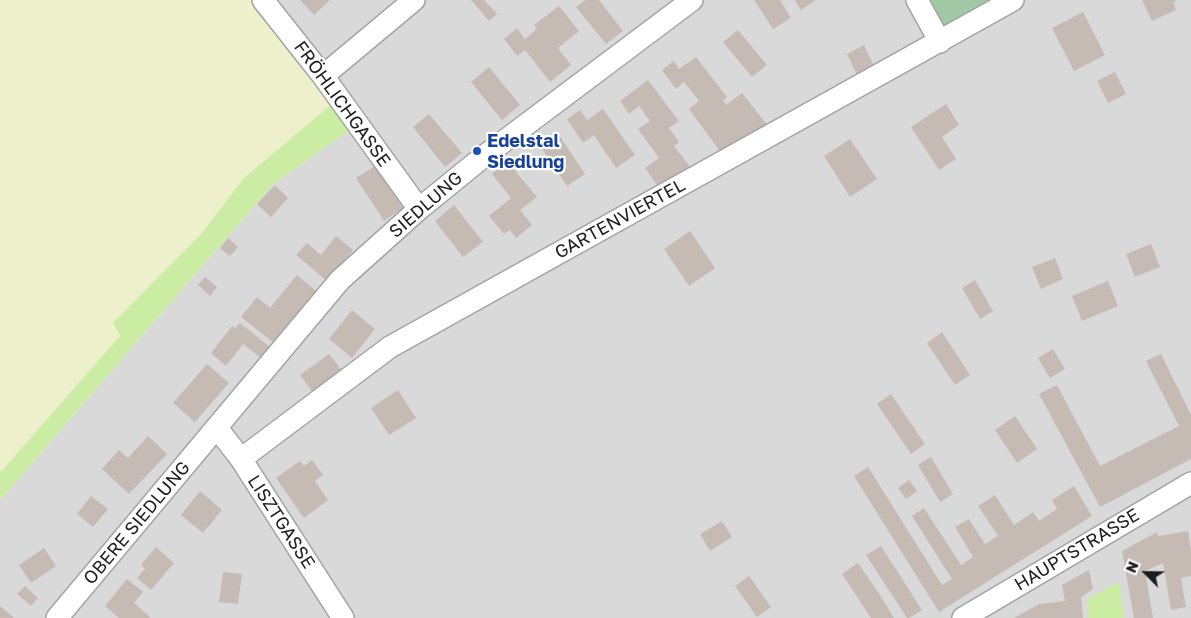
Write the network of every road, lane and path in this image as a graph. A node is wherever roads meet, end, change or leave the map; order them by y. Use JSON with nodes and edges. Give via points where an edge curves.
{"nodes":[{"id":1,"x":263,"y":0,"type":"edge"},
{"id":2,"x":414,"y":0,"type":"edge"},
{"id":3,"x":692,"y":0,"type":"edge"},
{"id":4,"x":917,"y":0,"type":"edge"},
{"id":5,"x":1013,"y":0,"type":"edge"},
{"id":6,"x":940,"y":42,"type":"junction"},
{"id":7,"x":323,"y":76,"type":"junction"},
{"id":8,"x":419,"y":209,"type":"junction"},
{"id":9,"x":217,"y":428,"type":"junction"},
{"id":10,"x":241,"y":460,"type":"junction"},
{"id":11,"x":1191,"y":483,"type":"edge"},
{"id":12,"x":57,"y":618,"type":"edge"},
{"id":13,"x":343,"y":618,"type":"edge"},
{"id":14,"x":963,"y":618,"type":"edge"}],
"edges":[{"from":1,"to":7,"type":"street","name":"FRÖHLICHGASSE"},
{"from":2,"to":7,"type":"street"},
{"from":3,"to":8,"type":"street","name":"SIEDLUNG","via":[[482,157]]},
{"from":4,"to":6,"type":"street"},
{"from":5,"to":6,"type":"street","name":"GARTENVIERTEL"},
{"from":6,"to":10,"type":"street","name":"GARTENVIERTEL","via":[[390,347]]},
{"from":7,"to":8,"type":"street","name":"FRÖHLICHGASSE"},
{"from":8,"to":9,"type":"street","name":"SIEDLUNG","via":[[340,280]]},
{"from":9,"to":10,"type":"street","name":"LISZTGASSE"},
{"from":9,"to":12,"type":"street","name":"OBERE SIEDLUNG"},
{"from":10,"to":13,"type":"street","name":"LISZTGASSE"},
{"from":11,"to":14,"type":"street","name":"HAUPTSTRASSE"}]}
